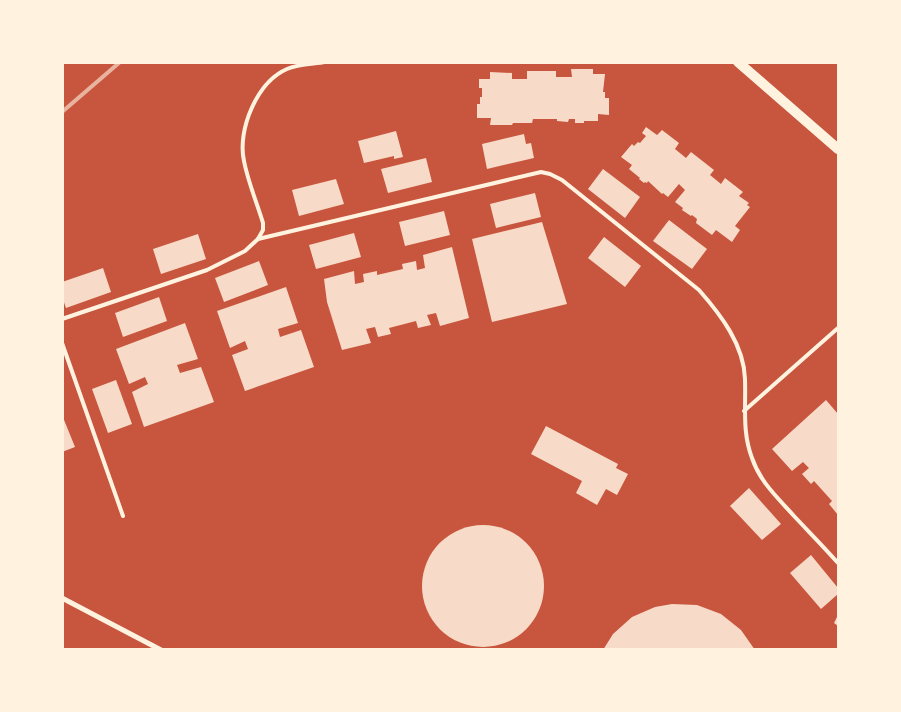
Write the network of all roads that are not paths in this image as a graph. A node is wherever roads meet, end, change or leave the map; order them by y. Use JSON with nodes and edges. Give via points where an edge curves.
{"nodes":[{"id":1,"x":325,"y":62,"type":"edge"},
{"id":2,"x":738,"y":62,"type":"edge"},
{"id":3,"x":838,"y":149,"type":"edge"},
{"id":4,"x":258,"y":239,"type":"junction"},
{"id":5,"x":62,"y":319,"type":"edge"},
{"id":6,"x":838,"y":328,"type":"edge"},
{"id":7,"x":62,"y":343,"type":"edge"},
{"id":8,"x":744,"y":411,"type":"junction"},
{"id":9,"x":124,"y":516,"type":"dead end"},
{"id":10,"x":838,"y":563,"type":"edge"},
{"id":11,"x":62,"y":598,"type":"edge"},
{"id":12,"x":161,"y":650,"type":"edge"}],
"edges":[{"from":1,"to":4,"type":"lane","via":[[288,69],[270,81],[249,114],[243,159],[263,223]]},
{"from":2,"to":3,"type":"main road"},
{"from":4,"to":5,"type":"lane","via":[[245,251],[207,270]]},
{"from":4,"to":8,"type":"lane","via":[[541,172],[550,174],[562,180],[699,290],[713,306],[739,348],[745,378]]},
{"from":6,"to":8,"type":"lane"},
{"from":7,"to":9,"type":"lane"},
{"from":8,"to":10,"type":"lane","via":[[745,437],[752,460],[766,485]]},
{"from":11,"to":12,"type":"street"}]}
